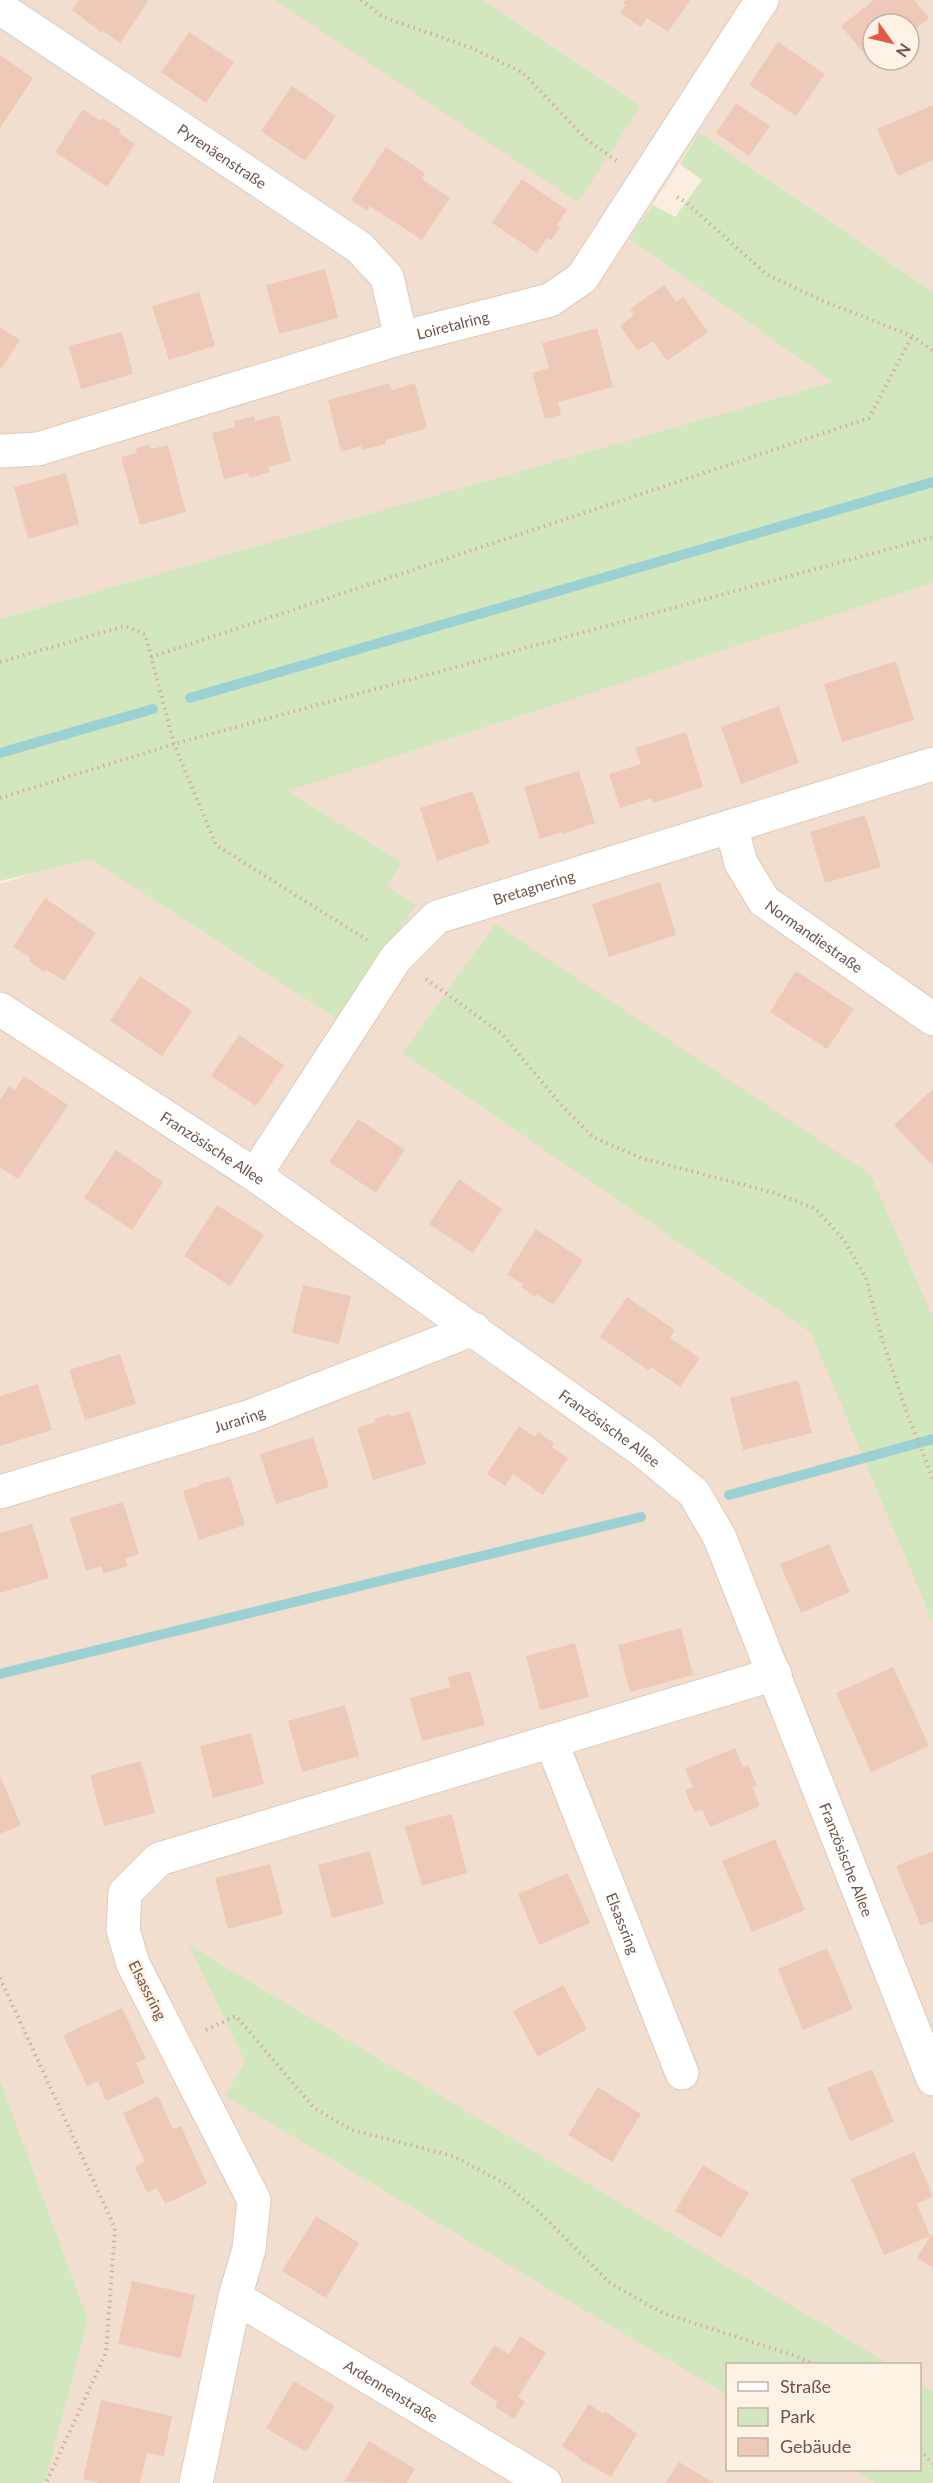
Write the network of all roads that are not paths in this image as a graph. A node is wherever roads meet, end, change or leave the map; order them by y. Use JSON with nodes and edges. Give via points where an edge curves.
{"nodes":[{"id":1,"x":762,"y":0,"type":"edge"},
{"id":2,"x":0,"y":8,"type":"edge"},
{"id":3,"x":401,"y":338,"type":"junction"},
{"id":4,"x":0,"y":452,"type":"edge"},
{"id":5,"x":933,"y":764,"type":"edge"},
{"id":6,"x":731,"y":825,"type":"junction"},
{"id":7,"x":0,"y":1009,"type":"edge"},
{"id":8,"x":933,"y":1019,"type":"edge"},
{"id":9,"x":255,"y":1175,"type":"junction"},
{"id":10,"x":474,"y":1329,"type":"junction"},
{"id":11,"x":0,"y":1492,"type":"edge"},
{"id":12,"x":775,"y":1674,"type":"junction"},
{"id":13,"x":551,"y":1741,"type":"junction"},
{"id":14,"x":682,"y":2073,"type":"dead end"},
{"id":15,"x":933,"y":2079,"type":"edge"},
{"id":16,"x":236,"y":2297,"type":"junction"},
{"id":17,"x":196,"y":2483,"type":"edge"},
{"id":18,"x":545,"y":2483,"type":"edge"}],
"edges":[{"from":1,"to":3,"type":"street","name":"Loiretalring","via":[[582,279],[550,300]]},
{"from":2,"to":3,"type":"street","name":"Pyrenäenstraße","via":[[359,247],[387,277]]},
{"from":3,"to":4,"type":"street","name":"Loiretalring","via":[[38,449]]},
{"from":5,"to":6,"type":"street","name":"Bretagnering"},
{"from":6,"to":8,"type":"street","name":"Normandiestraße","via":[[741,862],[764,901]]},
{"from":6,"to":9,"type":"street","name":"Bretagnering","via":[[437,917],[396,958]]},
{"from":7,"to":9,"type":"street","name":"Französische Allee"},
{"from":9,"to":10,"type":"street","name":"Französische Allee"},
{"from":10,"to":11,"type":"street","name":"Juraring","via":[[250,1416]]},
{"from":10,"to":12,"type":"street","name":"Französische Allee","via":[[643,1451],[694,1493],[720,1538]]},
{"from":12,"to":13,"type":"street","name":"Elsassring"},
{"from":12,"to":15,"type":"street","name":"Französische Allee"},
{"from":13,"to":14,"type":"street","name":"Elsassring"},
{"from":13,"to":16,"type":"street","name":"Elsassring","via":[[159,1860],[124,1893],[123,1930],[133,1964],[254,2200],[249,2249]]},
{"from":16,"to":17,"type":"street","name":"Elsassring"},
{"from":16,"to":18,"type":"street","name":"Ardennenstraße"}]}
